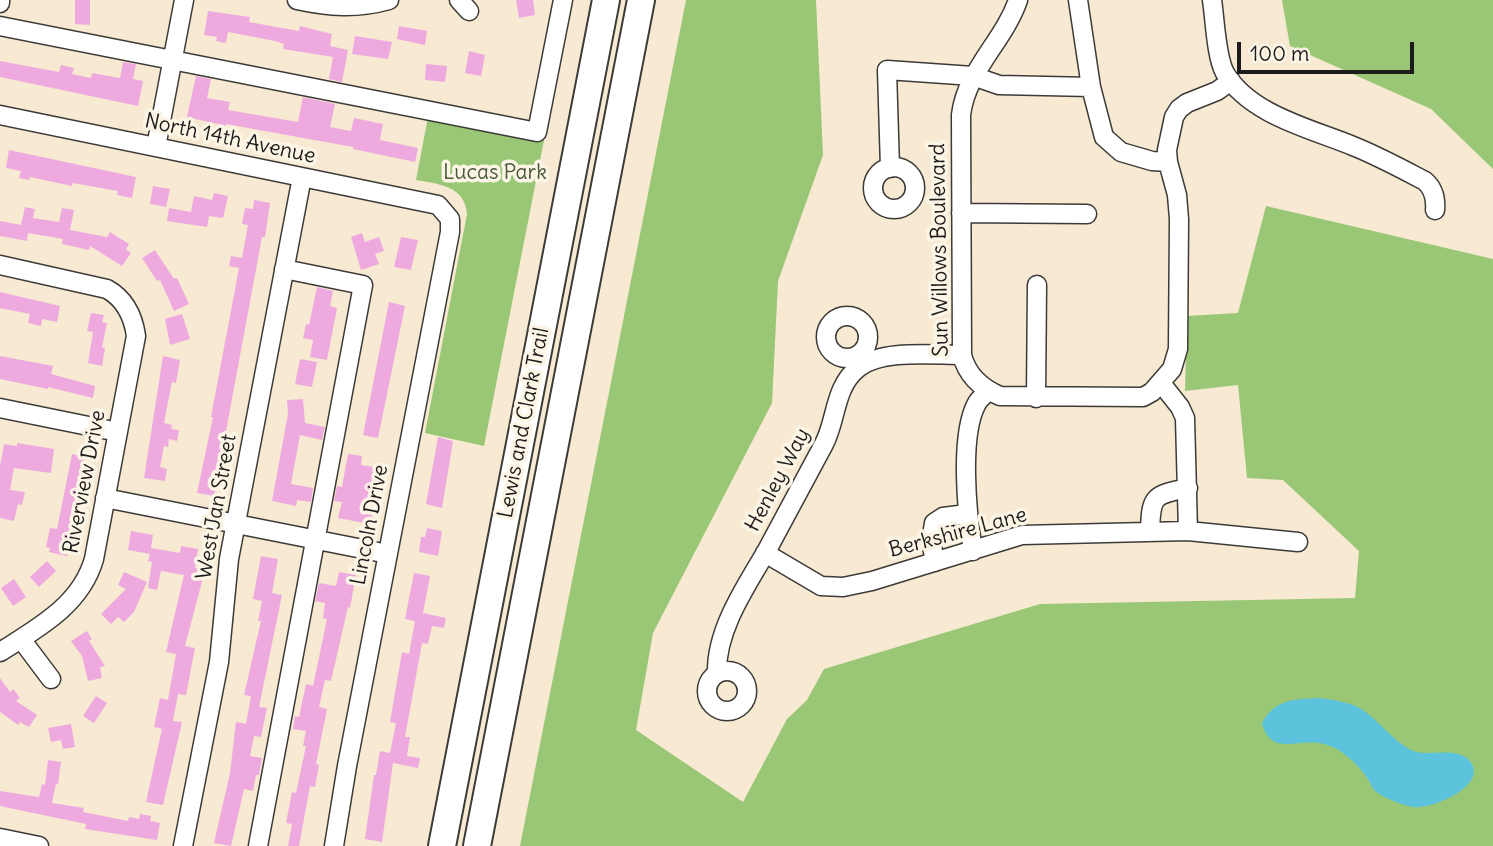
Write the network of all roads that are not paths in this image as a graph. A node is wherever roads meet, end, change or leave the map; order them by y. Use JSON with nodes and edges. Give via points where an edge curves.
{"nodes":[{"id":1,"x":184,"y":0,"type":"edge"},
{"id":2,"x":298,"y":0,"type":"edge"},
{"id":3,"x":388,"y":0,"type":"edge"},
{"id":4,"x":562,"y":0,"type":"edge"},
{"id":5,"x":606,"y":0,"type":"edge"},
{"id":6,"x":641,"y":0,"type":"edge"},
{"id":7,"x":1018,"y":0,"type":"edge"},
{"id":8,"x":1078,"y":0,"type":"edge"},
{"id":9,"x":1212,"y":0,"type":"edge"},
{"id":10,"x":0,"y":26,"type":"edge"},
{"id":11,"x":173,"y":59,"type":"junction"},
{"id":12,"x":973,"y":76,"type":"junction"},
{"id":13,"x":1231,"y":81,"type":"junction"},
{"id":14,"x":1091,"y":86,"type":"junction"},
{"id":15,"x":0,"y":115,"type":"edge"},
{"id":16,"x":156,"y":147,"type":"junction"},
{"id":17,"x":1168,"y":162,"type":"junction"},
{"id":18,"x":890,"y":168,"type":"dead end"},
{"id":19,"x":302,"y":177,"type":"junction"},
{"id":20,"x":1435,"y":210,"type":"dead end"},
{"id":21,"x":961,"y":213,"type":"junction"},
{"id":22,"x":447,"y":214,"type":"joint"},
{"id":23,"x":1087,"y":214,"type":"dead end"},
{"id":24,"x":0,"y":265,"type":"edge"},
{"id":25,"x":285,"y":269,"type":"junction"},
{"id":26,"x":1037,"y":285,"type":"dead end"},
{"id":27,"x":962,"y":355,"type":"junction"},
{"id":28,"x":1161,"y":383,"type":"junction"},
{"id":29,"x":989,"y":391,"type":"junction"},
{"id":30,"x":1036,"y":398,"type":"junction"},
{"id":31,"x":0,"y":408,"type":"edge"},
{"id":32,"x":118,"y":432,"type":"junction"},
{"id":33,"x":1188,"y":488,"type":"junction"},
{"id":34,"x":105,"y":498,"type":"junction"},
{"id":35,"x":967,"y":514,"type":"junction"},
{"id":36,"x":235,"y":524,"type":"junction"},
{"id":37,"x":1150,"y":531,"type":"junction"},
{"id":38,"x":1188,"y":531,"type":"junction"},
{"id":39,"x":314,"y":540,"type":"junction"},
{"id":40,"x":1298,"y":542,"type":"dead end"},
{"id":41,"x":973,"y":551,"type":"junction"},
{"id":42,"x":765,"y":553,"type":"junction"},
{"id":43,"x":388,"y":554,"type":"junction"},
{"id":44,"x":935,"y":562,"type":"junction"},
{"id":45,"x":21,"y":639,"type":"junction"},
{"id":46,"x":0,"y":652,"type":"edge"},
{"id":47,"x":717,"y":673,"type":"dead end"},
{"id":48,"x":51,"y":679,"type":"dead end"},
{"id":49,"x":0,"y":838,"type":"edge"},
{"id":50,"x":28,"y":845,"type":"edge"},
{"id":51,"x":183,"y":846,"type":"edge"},
{"id":52,"x":258,"y":846,"type":"edge"},
{"id":53,"x":334,"y":846,"type":"edge"},
{"id":54,"x":442,"y":846,"type":"edge"},
{"id":55,"x":477,"y":846,"type":"edge"}],
"edges":[{"from":1,"to":11,"type":"street"},
{"from":2,"to":3,"type":"street","via":[[338,7]]},
{"from":4,"to":11,"type":"street","via":[[537,132]]},
{"from":5,"to":54,"type":"highway","name":"Lewis and Clark Trail"},
{"from":6,"to":55,"type":"highway","name":"Lewis and Clark Trail"},
{"from":7,"to":12,"type":"street","name":"Sun Willows Boulevard"},
{"from":8,"to":14,"type":"street"},
{"from":9,"to":13,"type":"street","via":[[1223,70]]},
{"from":10,"to":11,"type":"street"},
{"from":11,"to":16,"type":"street"},
{"from":12,"to":14,"type":"street","via":[[999,85]]},
{"from":12,"to":18,"type":"street","via":[[887,70]]},
{"from":12,"to":21,"type":"street","name":"Sun Willows Boulevard","via":[[961,115]]},
{"from":13,"to":17,"type":"street","via":[[1179,109],[1170,135]]},
{"from":13,"to":20,"type":"street","via":[[1286,122],[1356,147],[1425,181],[1436,200]]},
{"from":14,"to":17,"type":"street","via":[[1104,137],[1121,152]]},
{"from":15,"to":16,"type":"street","name":"North 14th Avenue"},
{"from":16,"to":19,"type":"street","name":"North 14th Avenue"},
{"from":17,"to":28,"type":"street","via":[[1179,219],[1178,335],[1176,360]]},
{"from":19,"to":22,"type":"street","name":"North 14th Avenue","via":[[438,205]]},
{"from":19,"to":25,"type":"street","name":"West Jan Street"},
{"from":21,"to":23,"type":"street"},
{"from":21,"to":27,"type":"street","name":"Sun Willows Boulevard"},
{"from":22,"to":43,"type":"street","name":"Lincoln Drive","via":[[451,226]]},
{"from":24,"to":32,"type":"street","name":"Riverview Drive","via":[[107,289],[121,299],[136,336]]},
{"from":25,"to":36,"type":"street","name":"West Jan Street"},
{"from":25,"to":39,"type":"street","via":[[363,285]]},
{"from":26,"to":30,"type":"street"},
{"from":27,"to":29,"type":"street","name":"Sun Willows Boulevard","via":[[968,372]]},
{"from":27,"to":42,"type":"street","name":"Henley Way","via":[[863,358],[846,380],[826,440]]},
{"from":28,"to":30,"type":"street","via":[[1152,392],[1133,398]]},
{"from":28,"to":33,"type":"street","via":[[1185,418]]},
{"from":29,"to":30,"type":"street"},
{"from":29,"to":35,"type":"street","via":[[978,400],[970,421]]},
{"from":31,"to":32,"type":"street"},
{"from":32,"to":34,"type":"street","name":"Riverview Drive"},
{"from":33,"to":37,"type":"street","via":[[1154,499]]},
{"from":33,"to":38,"type":"street"},
{"from":34,"to":36,"type":"street"},
{"from":34,"to":45,"type":"street","name":"Riverview Drive","via":[[86,582],[70,603]]},
{"from":35,"to":41,"type":"street"},
{"from":35,"to":44,"type":"street","via":[[934,523]]},
{"from":36,"to":39,"type":"street"},
{"from":36,"to":51,"type":"street","name":"West Jan Street","via":[[219,662]]},
{"from":37,"to":38,"type":"street","name":"Berkshire Lane"},
{"from":37,"to":41,"type":"street","name":"Berkshire Lane","via":[[1022,535]]},
{"from":38,"to":40,"type":"street","name":"Berkshire Lane"},
{"from":39,"to":43,"type":"street"},
{"from":39,"to":52,"type":"street"},
{"from":41,"to":44,"type":"street","name":"Berkshire Lane"},
{"from":42,"to":44,"type":"street","name":"Berkshire Lane","via":[[821,586],[831,587],[872,581]]},
{"from":42,"to":47,"type":"street","name":"Henley Way","via":[[716,657]]},
{"from":43,"to":53,"type":"street","name":"Lincoln Drive"},
{"from":45,"to":46,"type":"street","name":"Riverview Drive"},
{"from":45,"to":48,"type":"street"},
{"from":49,"to":50,"type":"street"}]}
